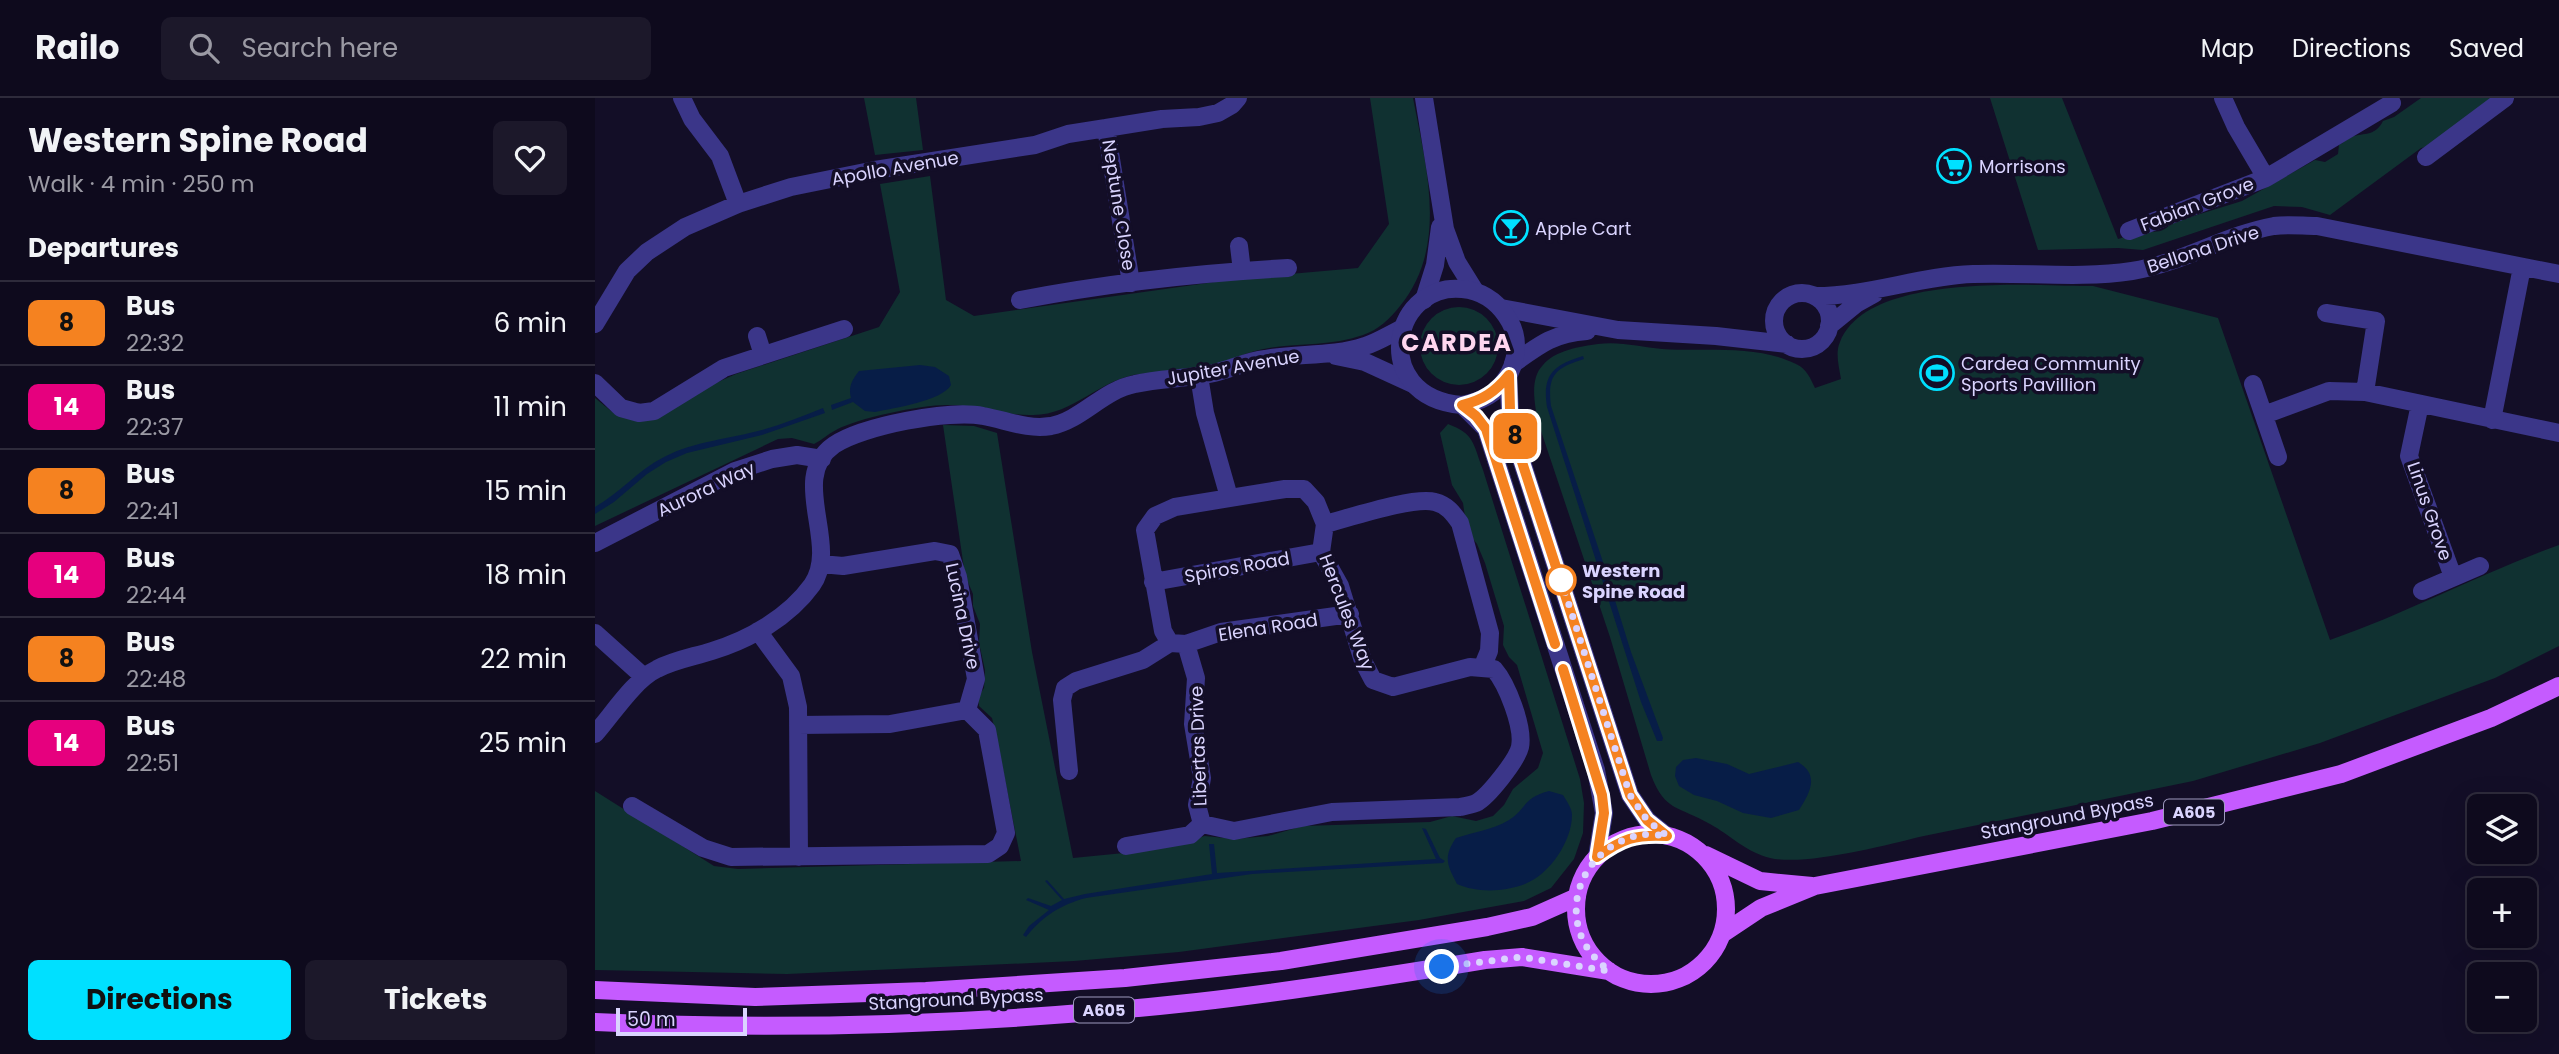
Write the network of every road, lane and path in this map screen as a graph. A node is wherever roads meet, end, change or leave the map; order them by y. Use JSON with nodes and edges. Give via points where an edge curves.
{"nodes":[{"id":1,"x":682,"y":98,"type":"edge"},
{"id":2,"x":1238,"y":98,"type":"edge"},
{"id":3,"x":1424,"y":98,"type":"edge"},
{"id":4,"x":2223,"y":98,"type":"edge"},
{"id":5,"x":2505,"y":98,"type":"edge"},
{"id":6,"x":2392,"y":103,"type":"dead end"},
{"id":7,"x":1106,"y":128,"type":"junction"},
{"id":8,"x":2426,"y":157,"type":"dead end"},
{"id":9,"x":2266,"y":178,"type":"junction"},
{"id":10,"x":738,"y":204,"type":"junction"},
{"id":11,"x":1440,"y":206,"type":"junction"},
{"id":12,"x":2129,"y":231,"type":"dead end"},
{"id":13,"x":1239,"y":246,"type":"dead end"},
{"id":14,"x":2522,"y":267,"type":"junction"},
{"id":15,"x":1288,"y":268,"type":"dead end"},
{"id":16,"x":1242,"y":271,"type":"junction"},
{"id":17,"x":2559,"y":274,"type":"edge"},
{"id":18,"x":1131,"y":283,"type":"junction"},
{"id":19,"x":1887,"y":288,"type":"junction"},
{"id":20,"x":1475,"y":291,"type":"junction"},
{"id":21,"x":1815,"y":296,"type":"junction"},
{"id":22,"x":1020,"y":300,"type":"dead end"},
{"id":23,"x":1423,"y":300,"type":"junction"},
{"id":24,"x":1501,"y":308,"type":"junction"},
{"id":25,"x":1776,"y":312,"type":"junction"},
{"id":26,"x":2326,"y":313,"type":"dead end"},
{"id":27,"x":595,"y":324,"type":"edge"},
{"id":28,"x":1829,"y":326,"type":"junction"},
{"id":29,"x":1403,"y":328,"type":"junction"},
{"id":30,"x":844,"y":329,"type":"dead end"},
{"id":31,"x":1618,"y":330,"type":"junction"},
{"id":32,"x":757,"y":336,"type":"dead end"},
{"id":33,"x":1716,"y":336,"type":"junction"},
{"id":34,"x":1787,"y":344,"type":"junction"},
{"id":35,"x":1322,"y":354,"type":"junction"},
{"id":36,"x":763,"y":355,"type":"junction"},
{"id":37,"x":1511,"y":370,"type":"junction"},
{"id":38,"x":1199,"y":376,"type":"junction"},
{"id":39,"x":595,"y":383,"type":"edge"},
{"id":40,"x":1413,"y":384,"type":"junction"},
{"id":41,"x":2253,"y":384,"type":"dead end"},
{"id":42,"x":2365,"y":392,"type":"junction"},
{"id":43,"x":2420,"y":404,"type":"junction"},
{"id":44,"x":1462,"y":405,"type":"junction"},
{"id":45,"x":2265,"y":415,"type":"junction"},
{"id":46,"x":2492,"y":420,"type":"junction"},
{"id":47,"x":2559,"y":433,"type":"edge"},
{"id":48,"x":2279,"y":457,"type":"dead end"},
{"id":49,"x":822,"y":458,"type":"junction"},
{"id":50,"x":1229,"y":497,"type":"junction"},
{"id":51,"x":1325,"y":524,"type":"junction"},
{"id":52,"x":595,"y":543,"type":"edge"},
{"id":53,"x":1321,"y":552,"type":"junction"},
{"id":54,"x":821,"y":564,"type":"junction"},
{"id":55,"x":2480,"y":566,"type":"dead end"},
{"id":56,"x":2453,"y":577,"type":"junction"},
{"id":57,"x":1153,"y":582,"type":"junction"},
{"id":58,"x":2423,"y":591,"type":"dead end"},
{"id":59,"x":1350,"y":614,"type":"junction"},
{"id":60,"x":758,"y":632,"type":"junction"},
{"id":61,"x":595,"y":633,"type":"edge"},
{"id":62,"x":1178,"y":643,"type":"junction"},
{"id":63,"x":1482,"y":668,"type":"junction"},
{"id":64,"x":644,"y":677,"type":"junction"},
{"id":65,"x":2559,"y":686,"type":"edge"},
{"id":66,"x":967,"y":710,"type":"junction"},
{"id":67,"x":798,"y":725,"type":"junction"},
{"id":68,"x":595,"y":734,"type":"edge"},
{"id":69,"x":1069,"y":771,"type":"dead end"},
{"id":70,"x":632,"y":806,"type":"dead end"},
{"id":71,"x":1202,"y":824,"type":"junction"},
{"id":72,"x":1667,"y":836,"type":"junction"},
{"id":73,"x":1126,"y":846,"type":"dead end"},
{"id":74,"x":1701,"y":853,"type":"junction"},
{"id":75,"x":799,"y":857,"type":"junction"},
{"id":76,"x":1597,"y":857,"type":"junction"},
{"id":77,"x":1815,"y":886,"type":"junction"},
{"id":78,"x":1577,"y":897,"type":"junction"},
{"id":79,"x":1722,"y":934,"type":"junction"},
{"id":80,"x":1609,"y":971,"type":"junction"},
{"id":81,"x":595,"y":990,"type":"edge"},
{"id":82,"x":595,"y":1022,"type":"edge"}],
"edges":[{"from":1,"to":10,"type":"street","via":[[720,156]]},
{"from":2,"to":7,"type":"street","name":"Apollo Avenue","via":[[1209,115]]},
{"from":3,"to":11,"type":"street"},
{"from":4,"to":9,"type":"street","name":"Fabian Grove"},
{"from":5,"to":8,"type":"street"},
{"from":6,"to":9,"type":"street","name":"Fabian Grove"},
{"from":7,"to":10,"type":"street","name":"Apollo Avenue","via":[[1035,145],[835,177]]},
{"from":7,"to":18,"type":"street","name":"Neptune Close"},
{"from":9,"to":12,"type":"street","name":"Fabian Grove"},
{"from":10,"to":27,"type":"street","name":"Apollo Avenue","via":[[685,227],[647,251],[627,271]]},
{"from":11,"to":20,"type":"street","via":[[1451,250]]},
{"from":11,"to":23,"type":"street","via":[[1438,248]]},
{"from":13,"to":16,"type":"street"},
{"from":14,"to":17,"type":"street","name":"Bellona Drive"},
{"from":14,"to":19,"type":"street","name":"Bellona Drive","via":[[2317,226],[2277,226],[2132,271],[1973,274]]},
{"from":14,"to":46,"type":"street"},
{"from":15,"to":16,"type":"street","name":"Neptune Close"},
{"from":16,"to":18,"type":"street","name":"Neptune Close"},
{"from":18,"to":22,"type":"street","name":"Neptune Close","via":[[1054,286]]},
{"from":19,"to":21,"type":"street","name":"Bellona Drive"},
{"from":19,"to":28,"type":"street","name":"Bellona Drive","via":[[1856,304]]},
{"from":20,"to":23,"type":"street","via":[[1443,291]]},
{"from":20,"to":24,"type":"street"},
{"from":21,"to":25,"type":"street","name":"Bellona Drive","via":[[1787,297]]},
{"from":21,"to":28,"type":"street","via":[[1827,309]]},
{"from":23,"to":29,"type":"street"},
{"from":24,"to":31,"type":"street","name":"Bellona Drive"},
{"from":24,"to":37,"type":"street","via":[[1516,345]]},
{"from":25,"to":33,"type":"street","name":"Bellona Drive","via":[[1744,333]]},
{"from":25,"to":34,"type":"street","via":[[1775,330]]},
{"from":26,"to":42,"type":"street","via":[[2376,321]]},
{"from":28,"to":34,"type":"street","name":"Bellona Drive","via":[[1813,346],[1804,349]]},
{"from":29,"to":35,"type":"street","name":"Jupiter Avenue","via":[[1368,346]]},
{"from":29,"to":40,"type":"street","via":[[1400,357]]},
{"from":30,"to":36,"type":"street"},
{"from":31,"to":33,"type":"street","name":"Bellona Drive"},
{"from":31,"to":37,"type":"street","name":"Bellona Drive","via":[[1569,332],[1545,340]]},
{"from":32,"to":36,"type":"street"},
{"from":33,"to":34,"type":"street","name":"Bellona Drive"},
{"from":35,"to":38,"type":"street","name":"Jupiter Avenue","via":[[1261,359]]},
{"from":35,"to":40,"type":"street","name":"Jupiter Avenue","via":[[1365,362]]},
{"from":36,"to":39,"type":"street","via":[[724,368],[654,411],[621,408]]},
{"from":37,"to":44,"type":"street","via":[[1497,390]]},
{"from":37,"to":72,"type":"street","via":[[1510,410],[1521,459],[1630,795],[1647,820]]},
{"from":38,"to":49,"type":"street","name":"Jupiter Avenue","via":[[1122,387],[1051,426],[1034,428],[955,413],[926,417],[854,436],[833,446]]},
{"from":38,"to":50,"type":"street"},
{"from":40,"to":44,"type":"street","via":[[1444,404]]},
{"from":41,"to":45,"type":"street"},
{"from":42,"to":43,"type":"street"},
{"from":42,"to":45,"type":"street","via":[[2329,391]]},
{"from":43,"to":46,"type":"street"},
{"from":43,"to":56,"type":"street","name":"Linus Grove","via":[[2409,456]]},
{"from":44,"to":76,"type":"street","via":[[1486,429],[1596,770],[1604,813]]},
{"from":45,"to":48,"type":"street"},
{"from":46,"to":47,"type":"street"},
{"from":49,"to":52,"type":"street","name":"Aurora Way","via":[[797,455],[735,471]]},
{"from":49,"to":54,"type":"street","via":[[814,488]]},
{"from":50,"to":51,"type":"street","via":[[1304,489],[1316,502]]},
{"from":50,"to":57,"type":"street","name":"Libertas Drive","via":[[1175,507],[1155,516],[1145,530]]},
{"from":51,"to":53,"type":"street","name":"Hercules Way"},
{"from":51,"to":63,"type":"street","via":[[1413,502],[1433,501],[1449,508],[1460,523],[1490,633]]},
{"from":53,"to":57,"type":"street","name":"Spiros Road"},
{"from":53,"to":59,"type":"street","name":"Hercules Way"},
{"from":54,"to":60,"type":"street","via":[[803,596]]},
{"from":54,"to":66,"type":"street","name":"Lucina Drive","via":[[843,566],[935,551],[950,554],[976,679]]},
{"from":55,"to":56,"type":"street","name":"Linus Grove"},
{"from":56,"to":58,"type":"street","name":"Linus Grove"},
{"from":57,"to":62,"type":"street","name":"Libertas Drive","via":[[1163,631]]},
{"from":59,"to":62,"type":"street","name":"Elena Road","via":[[1221,632]]},
{"from":59,"to":63,"type":"street","name":"Hercules Way","via":[[1363,662],[1373,680],[1393,687]]},
{"from":60,"to":64,"type":"street"},
{"from":60,"to":67,"type":"street","via":[[790,676]]},
{"from":61,"to":64,"type":"street"},
{"from":62,"to":69,"type":"street","name":"Elena Road","via":[[1065,688],[1062,700]]},
{"from":62,"to":71,"type":"street","name":"Libertas Drive","via":[[1196,678],[1193,724],[1202,778],[1197,805]]},
{"from":63,"to":71,"type":"street","via":[[1494,669],[1504,680],[1521,734],[1520,750],[1474,804],[1332,812],[1234,831]]},
{"from":64,"to":68,"type":"street"},
{"from":65,"to":77,"type":"main road","name":"Stanground Bypass","number":"A605","via":[[2341,774],[2153,821]]},
{"from":66,"to":67,"type":"street","via":[[890,724]]},
{"from":66,"to":75,"type":"street","via":[[986,730],[1006,833],[1000,846],[988,854]]},
{"from":67,"to":75,"type":"street"},
{"from":70,"to":75,"type":"street","via":[[703,848],[731,857]]},
{"from":71,"to":73,"type":"street","via":[[1190,835]]},
{"from":72,"to":74,"type":"main road"},
{"from":72,"to":76,"type":"main road","via":[[1641,835],[1617,842]]},
{"from":74,"to":77,"type":"main road","name":"Stanground Bypass","number":"A605","via":[[1760,881]]},
{"from":74,"to":79,"type":"main road","via":[[1716,870],[1724,890],[1727,912]]},
{"from":76,"to":78,"type":"main road"},
{"from":77,"to":79,"type":"main road","name":"Stanground Bypass","number":"A605","via":[[1761,908]]},
{"from":78,"to":80,"type":"main road","via":[[1582,939]]},
{"from":78,"to":81,"type":"main road","name":"Stanground Bypass","number":"A605","via":[[1532,917],[1487,927],[1281,961],[1125,978],[755,997]]},
{"from":79,"to":80,"type":"main road","via":[[1704,962],[1675,980],[1641,984]]},
{"from":80,"to":82,"type":"main road","name":"Stanground Bypass","number":"A605","via":[[1521,957],[1198,1002],[1022,1018],[839,1026]]}]}
